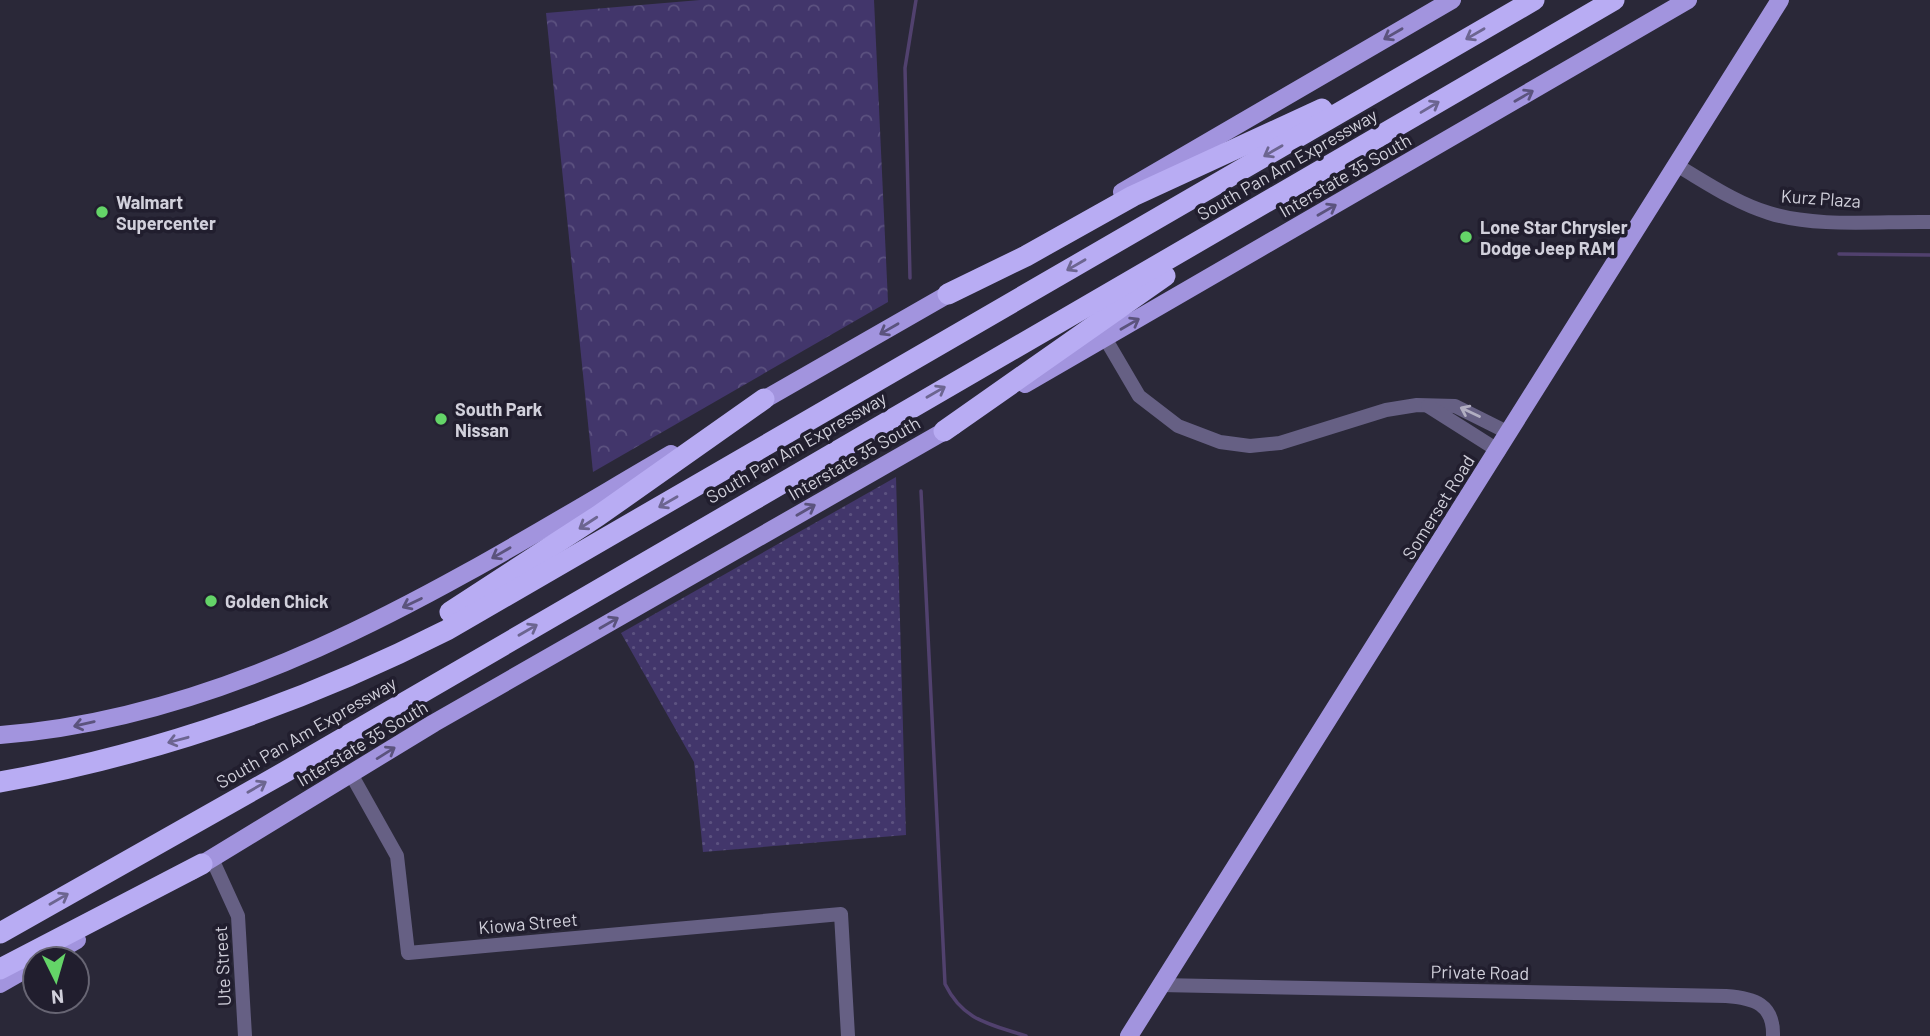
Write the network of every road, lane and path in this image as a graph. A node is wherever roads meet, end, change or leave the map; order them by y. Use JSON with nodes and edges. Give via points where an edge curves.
{"nodes":[{"id":1,"x":1452,"y":0,"type":"edge"},
{"id":2,"x":1534,"y":0,"type":"edge"},
{"id":3,"x":1614,"y":0,"type":"edge"},
{"id":4,"x":1688,"y":0,"type":"edge"},
{"id":5,"x":1780,"y":0,"type":"edge"},
{"id":6,"x":1417,"y":68,"type":"junction"},
{"id":7,"x":1678,"y":166,"type":"junction"},
{"id":8,"x":1323,"y":171,"type":"junction"},
{"id":9,"x":1930,"y":222,"type":"edge"},
{"id":10,"x":948,"y":294,"type":"junction"},
{"id":11,"x":1105,"y":338,"type":"junction"},
{"id":12,"x":764,"y":399,"type":"junction"},
{"id":13,"x":1427,"y":405,"type":"junction"},
{"id":14,"x":944,"y":431,"type":"junction"},
{"id":15,"x":1510,"y":433,"type":"junction"},
{"id":16,"x":1499,"y":451,"type":"junction"},
{"id":17,"x":227,"y":726,"type":"junction"},
{"id":18,"x":0,"y":735,"type":"edge"},
{"id":19,"x":351,"y":774,"type":"junction"},
{"id":20,"x":0,"y":782,"type":"edge"},
{"id":21,"x":207,"y":862,"type":"junction"},
{"id":22,"x":0,"y":933,"type":"edge"},
{"id":23,"x":68,"y":945,"type":"edge"},
{"id":24,"x":0,"y":969,"type":"edge"},
{"id":25,"x":21,"y":972,"type":"edge"},
{"id":26,"x":0,"y":984,"type":"edge"},
{"id":27,"x":1160,"y":985,"type":"junction"},
{"id":28,"x":245,"y":1036,"type":"edge"},
{"id":29,"x":848,"y":1036,"type":"edge"},
{"id":30,"x":1129,"y":1036,"type":"edge"},
{"id":31,"x":1773,"y":1036,"type":"edge"}],
"edges":[{"from":1,"to":10,"type":"main road","one_way":true},
{"from":2,"to":6,"type":"highway","name":"South Pan Am Expressway","one_way":true},
{"from":8,"to":3,"type":"highway","name":"South Pan Am Expressway","one_way":true},
{"from":11,"to":4,"type":"main road","name":"Interstate 35 South","one_way":true},
{"from":5,"to":7,"type":"main road","name":"Somerset Road"},
{"from":6,"to":10,"type":"highway","via":[[1146,190]]},
{"from":6,"to":17,"type":"highway","name":"South Pan Am Expressway","one_way":true,"via":[[447,630],[347,678]]},
{"from":7,"to":9,"type":"street","name":"Kurz Plaza","via":[[1770,214]]},
{"from":7,"to":15,"type":"main road","name":"Somerset Road"},
{"from":8,"to":14,"type":"highway","via":[[1114,310]]},
{"from":22,"to":8,"type":"highway","name":"South Pan Am Expressway","one_way":true},
{"from":10,"to":12,"type":"main road","one_way":true},
{"from":11,"to":13,"type":"street","via":[[1139,396],[1178,426],[1220,442],[1280,443],[1396,407]]},
{"from":11,"to":14,"type":"main road","name":"Interstate 35 South"},
{"from":12,"to":17,"type":"highway","one_way":true,"via":[[481,593],[402,639]]},
{"from":12,"to":18,"type":"main road","one_way":true,"via":[[471,571],[341,638],[244,679],[127,714],[73,727]]},
{"from":15,"to":13,"type":"street","one_way":true,"via":[[1468,410]]},
{"from":13,"to":16,"type":"street"},
{"from":19,"to":14,"type":"main road","name":"Interstate 35 South","one_way":true},
{"from":15,"to":16,"type":"main road","name":"Somerset Road"},
{"from":16,"to":27,"type":"main road","name":"Somerset Road"},
{"from":17,"to":20,"type":"highway","name":"South Pan Am Expressway","one_way":true,"via":[[77,767]]},
{"from":19,"to":21,"type":"main road","name":"Interstate 35 South"},
{"from":19,"to":29,"type":"street","name":"Kiowa Street","via":[[397,856],[408,953],[842,914]]},
{"from":21,"to":23,"type":"main road","name":"Interstate 35 South"},
{"from":21,"to":24,"type":"highway"},
{"from":21,"to":28,"type":"street","name":"Ute Street","via":[[239,916]]},
{"from":25,"to":26,"type":"main road"},
{"from":27,"to":30,"type":"main road","name":"Somerset Road"},
{"from":27,"to":31,"type":"street","name":"Private Road","via":[[1726,996],[1762,1004],[1770,1014]]}]}
